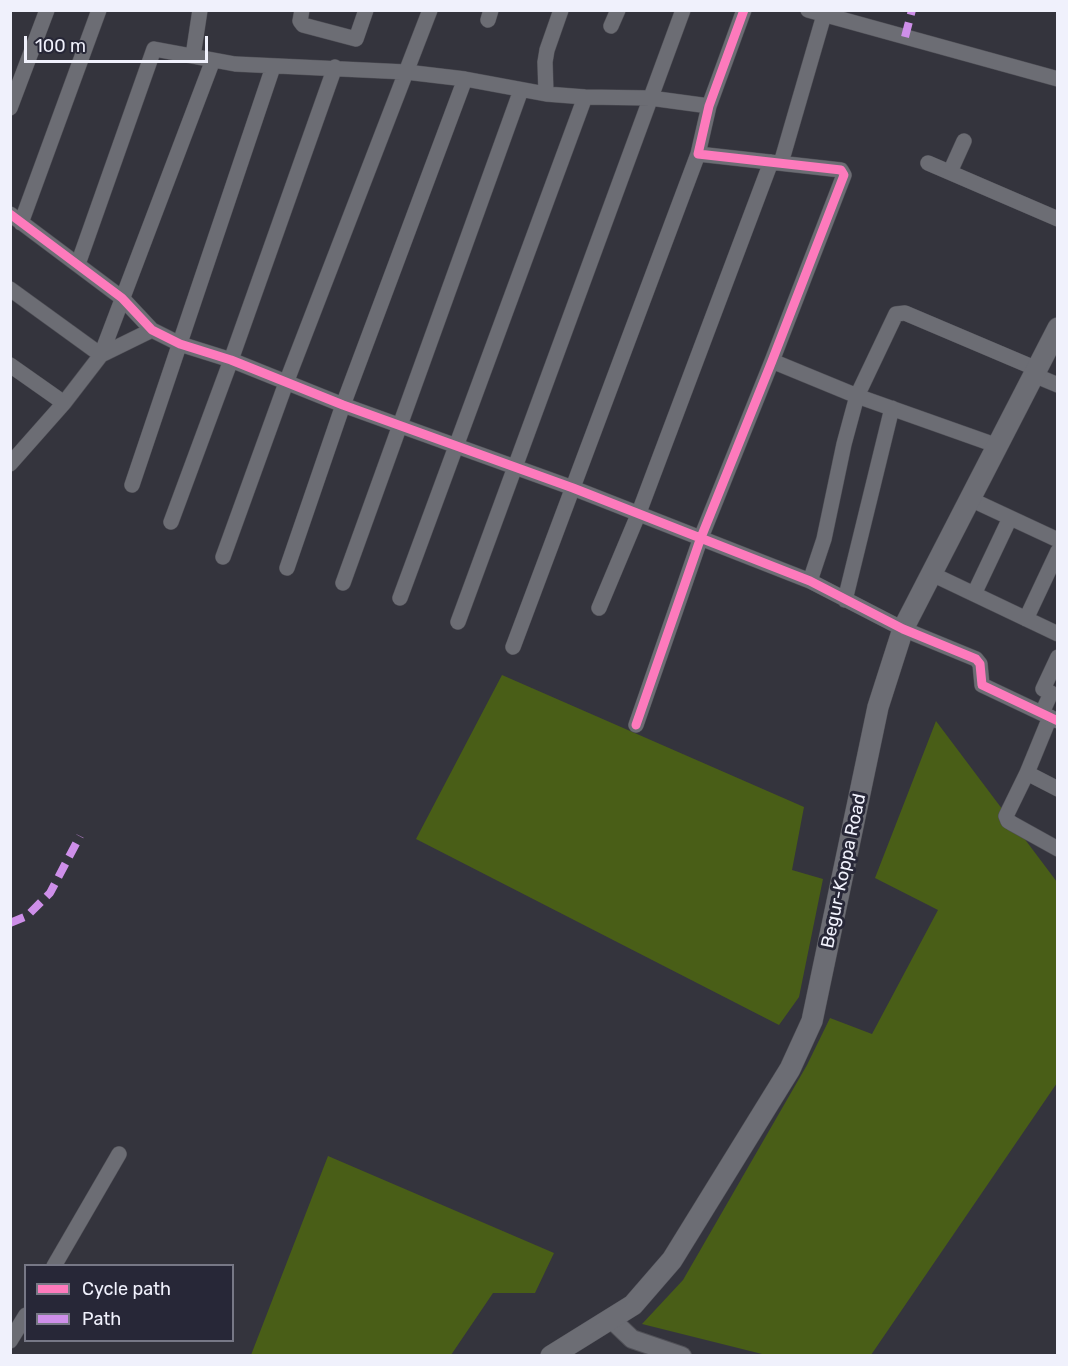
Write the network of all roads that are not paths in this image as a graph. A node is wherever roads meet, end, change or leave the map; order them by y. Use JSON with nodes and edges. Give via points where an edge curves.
{"nodes":[{"id":1,"x":46,"y":10,"type":"edge"},
{"id":2,"x":99,"y":10,"type":"edge"},
{"id":3,"x":200,"y":10,"type":"edge"},
{"id":4,"x":302,"y":10,"type":"edge"},
{"id":5,"x":366,"y":10,"type":"edge"},
{"id":6,"x":430,"y":10,"type":"edge"},
{"id":7,"x":561,"y":10,"type":"edge"},
{"id":8,"x":618,"y":10,"type":"edge"},
{"id":9,"x":682,"y":10,"type":"edge"},
{"id":10,"x":744,"y":10,"type":"edge"},
{"id":11,"x":808,"y":10,"type":"edge"},
{"id":12,"x":824,"y":15,"type":"junction"},
{"id":13,"x":858,"y":17,"type":"edge"},
{"id":14,"x":611,"y":26,"type":"dead end"},
{"id":15,"x":193,"y":56,"type":"junction"},
{"id":16,"x":213,"y":60,"type":"junction"},
{"id":17,"x":273,"y":67,"type":"junction"},
{"id":18,"x":335,"y":67,"type":"junction"},
{"id":19,"x":406,"y":72,"type":"junction"},
{"id":20,"x":1058,"y":78,"type":"edge"},
{"id":21,"x":465,"y":79,"type":"junction"},
{"id":22,"x":521,"y":90,"type":"junction"},
{"id":23,"x":546,"y":94,"type":"junction"},
{"id":24,"x":585,"y":97,"type":"junction"},
{"id":25,"x":650,"y":98,"type":"junction"},
{"id":26,"x":709,"y":106,"type":"junction"},
{"id":27,"x":10,"y":108,"type":"edge"},
{"id":28,"x":964,"y":141,"type":"dead end"},
{"id":29,"x":698,"y":154,"type":"junction"},
{"id":30,"x":776,"y":163,"type":"junction"},
{"id":31,"x":928,"y":163,"type":"dead end"},
{"id":32,"x":950,"y":172,"type":"junction"},
{"id":33,"x":16,"y":219,"type":"edge"},
{"id":34,"x":1058,"y":219,"type":"edge"},
{"id":35,"x":78,"y":264,"type":"junction"},
{"id":36,"x":10,"y":289,"type":"edge"},
{"id":37,"x":122,"y":298,"type":"junction"},
{"id":38,"x":1058,"y":328,"type":"edge"},
{"id":39,"x":152,"y":330,"type":"junction"},
{"id":40,"x":180,"y":344,"type":"junction"},
{"id":41,"x":101,"y":355,"type":"junction"},
{"id":42,"x":231,"y":360,"type":"junction"},
{"id":43,"x":772,"y":361,"type":"junction"},
{"id":44,"x":10,"y":365,"type":"edge"},
{"id":45,"x":1036,"y":372,"type":"junction"},
{"id":46,"x":286,"y":383,"type":"junction"},
{"id":47,"x":1058,"y":385,"type":"edge"},
{"id":48,"x":857,"y":396,"type":"junction"},
{"id":49,"x":64,"y":403,"type":"junction"},
{"id":50,"x":343,"y":405,"type":"junction"},
{"id":51,"x":892,"y":408,"type":"junction"},
{"id":52,"x":401,"y":425,"type":"junction"},
{"id":53,"x":457,"y":446,"type":"junction"},
{"id":54,"x":998,"y":446,"type":"junction"},
{"id":55,"x":13,"y":454,"type":"edge"},
{"id":56,"x":514,"y":467,"type":"junction"},
{"id":57,"x":132,"y":485,"type":"dead end"},
{"id":58,"x":573,"y":488,"type":"junction"},
{"id":59,"x":970,"y":499,"type":"junction"},
{"id":60,"x":638,"y":515,"type":"junction"},
{"id":61,"x":1010,"y":518,"type":"junction"},
{"id":62,"x":171,"y":522,"type":"dead end"},
{"id":63,"x":700,"y":540,"type":"junction"},
{"id":64,"x":1058,"y":540,"type":"edge"},
{"id":65,"x":1058,"y":551,"type":"edge"},
{"id":66,"x":223,"y":557,"type":"dead end"},
{"id":67,"x":287,"y":568,"type":"dead end"},
{"id":68,"x":932,"y":574,"type":"junction"},
{"id":69,"x":810,"y":582,"type":"junction"},
{"id":70,"x":343,"y":583,"type":"dead end"},
{"id":71,"x":974,"y":594,"type":"junction"},
{"id":72,"x":400,"y":598,"type":"dead end"},
{"id":73,"x":845,"y":600,"type":"junction"},
{"id":74,"x":599,"y":608,"type":"dead end"},
{"id":75,"x":1026,"y":619,"type":"junction"},
{"id":76,"x":458,"y":622,"type":"dead end"},
{"id":77,"x":903,"y":630,"type":"junction"},
{"id":78,"x":1058,"y":634,"type":"edge"},
{"id":79,"x":513,"y":646,"type":"dead end"},
{"id":80,"x":1058,"y":657,"type":"edge"},
{"id":81,"x":1050,"y":717,"type":"edge"},
{"id":82,"x":636,"y":725,"type":"dead end"},
{"id":83,"x":1027,"y":773,"type":"junction"},
{"id":84,"x":1058,"y":789,"type":"edge"},
{"id":85,"x":1058,"y":849,"type":"edge"},
{"id":86,"x":119,"y":1154,"type":"dead end"},
{"id":87,"x":55,"y":1264,"type":"edge"},
{"id":88,"x":24,"y":1319,"type":"edge"},
{"id":89,"x":612,"y":1320,"type":"junction"},
{"id":90,"x":10,"y":1341,"type":"edge"},
{"id":91,"x":551,"y":1356,"type":"edge"},
{"id":92,"x":682,"y":1356,"type":"edge"}],
"edges":[{"from":1,"to":27,"type":"street"},
{"from":2,"to":33,"type":"street"},
{"from":3,"to":15,"type":"street"},
{"from":4,"to":5,"type":"street","via":[[303,25],[356,39]]},
{"from":6,"to":19,"type":"street"},
{"from":7,"to":23,"type":"street","via":[[547,50]]},
{"from":8,"to":14,"type":"street"},
{"from":9,"to":25,"type":"street"},
{"from":10,"to":26,"type":"street"},
{"from":11,"to":12,"type":"street"},
{"from":12,"to":13,"type":"street"},
{"from":12,"to":30,"type":"street"},
{"from":13,"to":20,"type":"street"},
{"from":15,"to":16,"type":"street"},
{"from":15,"to":35,"type":"street","via":[[157,48],[152,51]]},
{"from":16,"to":17,"type":"street"},
{"from":16,"to":37,"type":"street"},
{"from":17,"to":18,"type":"street"},
{"from":17,"to":40,"type":"street"},
{"from":18,"to":19,"type":"street"},
{"from":18,"to":42,"type":"street"},
{"from":19,"to":21,"type":"street"},
{"from":19,"to":46,"type":"street"},
{"from":21,"to":22,"type":"street"},
{"from":21,"to":50,"type":"street"},
{"from":22,"to":23,"type":"street"},
{"from":22,"to":52,"type":"street"},
{"from":23,"to":24,"type":"street"},
{"from":24,"to":25,"type":"street"},
{"from":24,"to":53,"type":"street"},
{"from":25,"to":26,"type":"street"},
{"from":25,"to":56,"type":"street"},
{"from":26,"to":29,"type":"street"},
{"from":28,"to":32,"type":"street"},
{"from":29,"to":30,"type":"street"},
{"from":29,"to":58,"type":"street"},
{"from":30,"to":43,"type":"street","via":[[842,170],[844,175]]},
{"from":30,"to":60,"type":"street"},
{"from":31,"to":32,"type":"street"},
{"from":32,"to":34,"type":"street"},
{"from":33,"to":35,"type":"street"},
{"from":35,"to":37,"type":"street"},
{"from":36,"to":41,"type":"street"},
{"from":37,"to":39,"type":"street"},
{"from":37,"to":41,"type":"street"},
{"from":38,"to":45,"type":"main road","name":"Begur-Koppa Road"},
{"from":39,"to":40,"type":"street"},
{"from":39,"to":41,"type":"street"},
{"from":40,"to":42,"type":"street"},
{"from":40,"to":57,"type":"street"},
{"from":41,"to":49,"type":"street"},
{"from":42,"to":46,"type":"street"},
{"from":42,"to":62,"type":"street"},
{"from":43,"to":48,"type":"street"},
{"from":43,"to":63,"type":"street"},
{"from":44,"to":49,"type":"street"},
{"from":45,"to":47,"type":"street"},
{"from":45,"to":48,"type":"street","via":[[900,313],[893,318]]},
{"from":45,"to":54,"type":"main road","name":"Begur-Koppa Road"},
{"from":46,"to":50,"type":"street"},
{"from":46,"to":66,"type":"street"},
{"from":48,"to":51,"type":"street"},
{"from":48,"to":69,"type":"street","via":[[824,539]]},
{"from":49,"to":55,"type":"street"},
{"from":50,"to":52,"type":"street"},
{"from":50,"to":67,"type":"street"},
{"from":51,"to":54,"type":"street"},
{"from":51,"to":73,"type":"street"},
{"from":52,"to":53,"type":"street"},
{"from":52,"to":70,"type":"street"},
{"from":53,"to":56,"type":"street"},
{"from":53,"to":72,"type":"street"},
{"from":54,"to":59,"type":"main road","name":"Begur-Koppa Road"},
{"from":56,"to":58,"type":"street"},
{"from":56,"to":76,"type":"street"},
{"from":58,"to":60,"type":"street"},
{"from":58,"to":79,"type":"street"},
{"from":59,"to":61,"type":"street"},
{"from":59,"to":68,"type":"main road","name":"Begur-Koppa Road"},
{"from":60,"to":63,"type":"street"},
{"from":60,"to":74,"type":"street"},
{"from":61,"to":64,"type":"street"},
{"from":61,"to":71,"type":"street"},
{"from":63,"to":69,"type":"street"},
{"from":63,"to":82,"type":"street"},
{"from":65,"to":75,"type":"street"},
{"from":68,"to":71,"type":"street"},
{"from":68,"to":77,"type":"main road","name":"Begur-Koppa Road"},
{"from":69,"to":73,"type":"street"},
{"from":71,"to":75,"type":"street"},
{"from":73,"to":77,"type":"street"},
{"from":75,"to":78,"type":"street"},
{"from":77,"to":81,"type":"street","via":[[976,659],[982,685]]},
{"from":77,"to":89,"type":"main road","name":"Begur-Koppa Road","via":[[878,707],[812,1021],[790,1069],[672,1260],[633,1305]]},
{"from":80,"to":81,"type":"street","via":[[1042,689],[1051,693]]},
{"from":81,"to":83,"type":"street"},
{"from":83,"to":84,"type":"street"},
{"from":83,"to":85,"type":"street","via":[[1006,816],[1008,821]]},
{"from":86,"to":87,"type":"street"},
{"from":88,"to":90,"type":"street"},
{"from":89,"to":91,"type":"main road","name":"Begur-Koppa Road"},
{"from":89,"to":92,"type":"street","via":[[632,1339]]}]}
